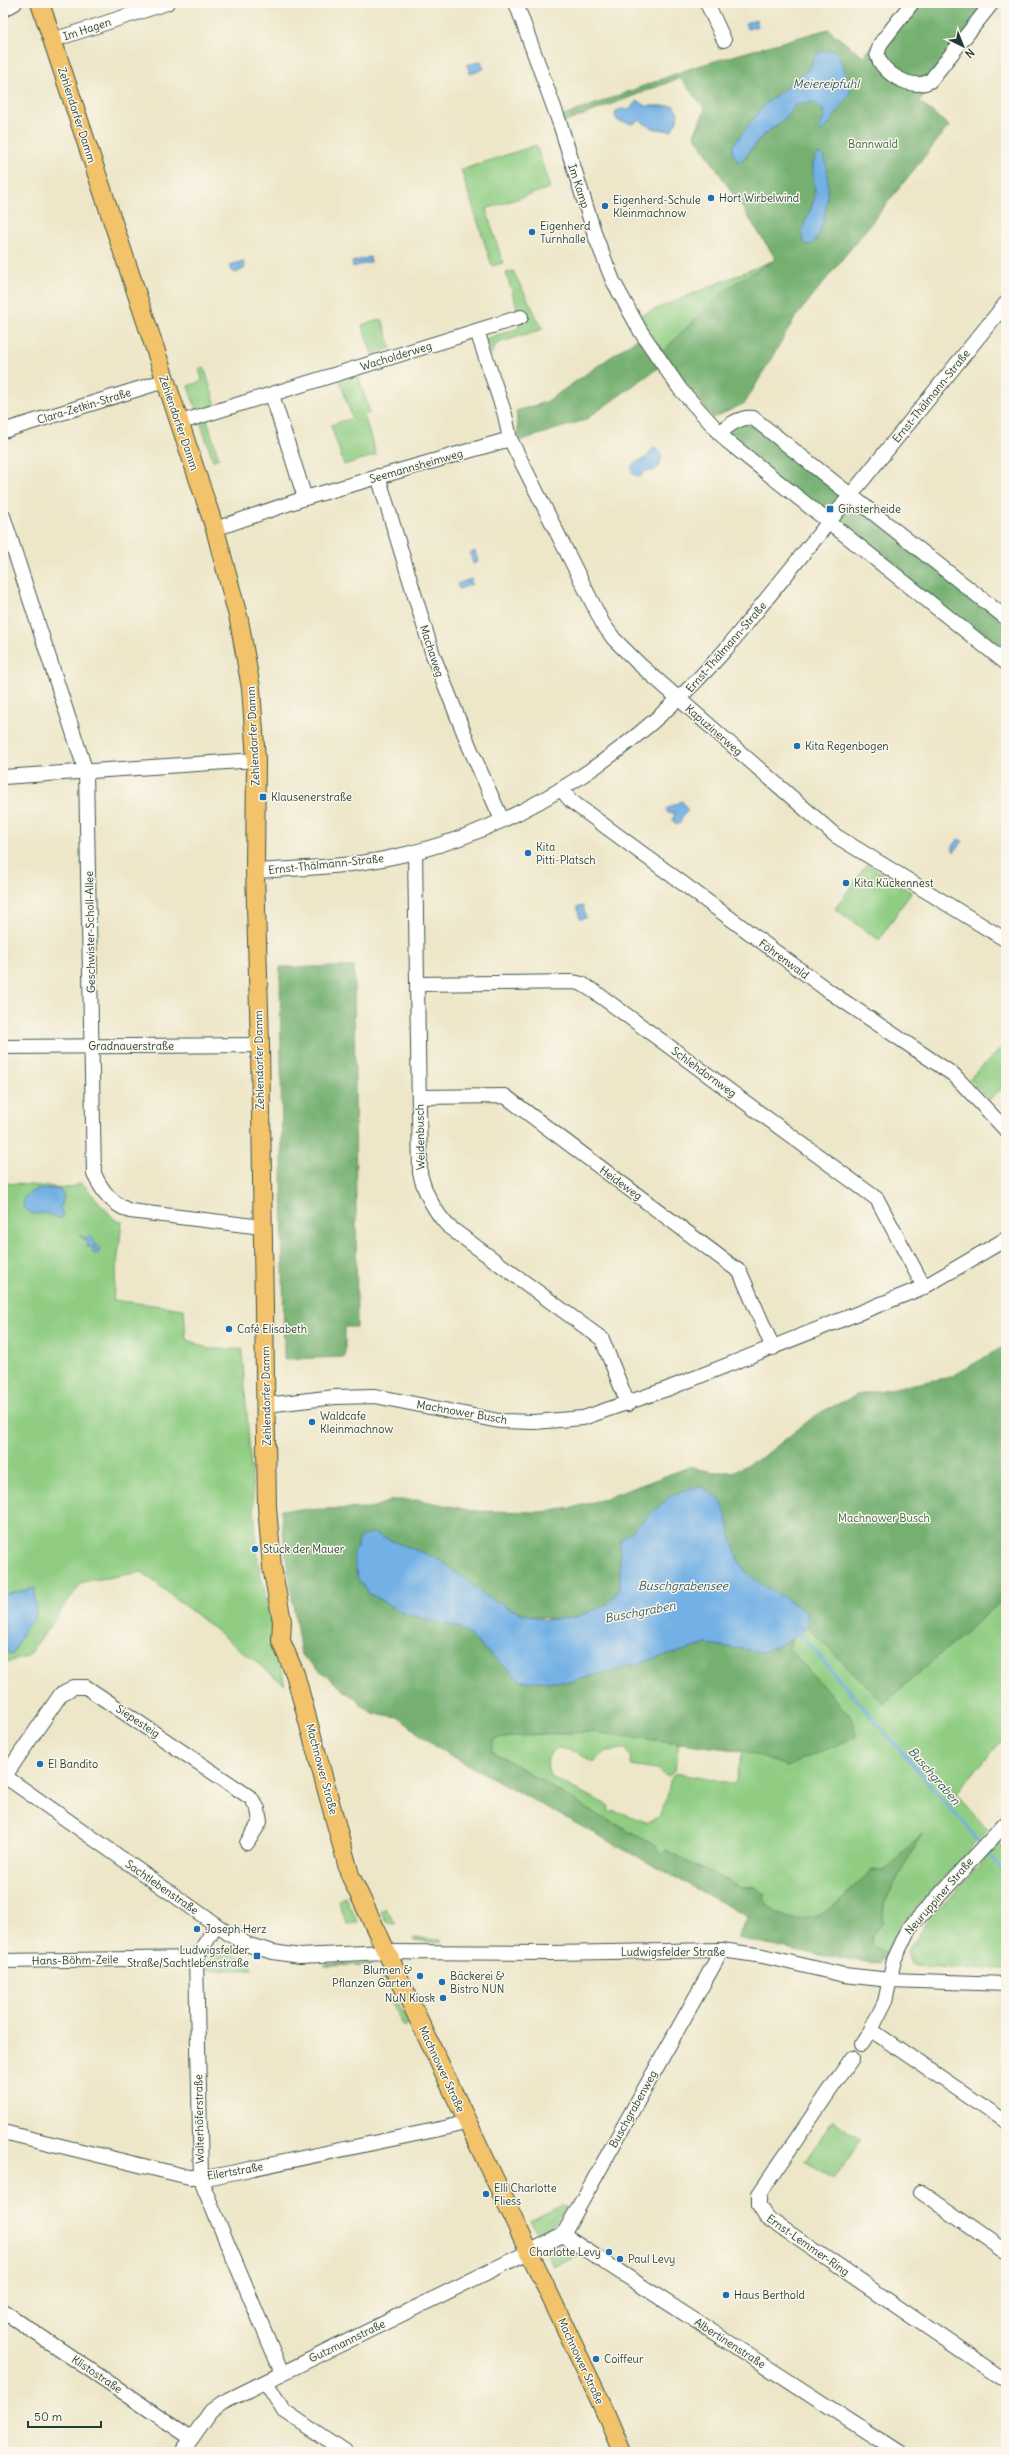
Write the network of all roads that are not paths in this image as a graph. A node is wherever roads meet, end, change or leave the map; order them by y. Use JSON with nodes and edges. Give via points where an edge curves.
{"nodes":[{"id":1,"x":15,"y":3,"type":"edge"},
{"id":2,"x":40,"y":3,"type":"edge"},
{"id":3,"x":167,"y":3,"type":"edge"},
{"id":4,"x":516,"y":3,"type":"edge"},
{"id":5,"x":707,"y":3,"type":"edge"},
{"id":6,"x":912,"y":3,"type":"edge"},
{"id":7,"x":992,"y":3,"type":"edge"},
{"id":8,"x":3,"y":10,"type":"edge"},
{"id":9,"x":53,"y":40,"type":"junction"},
{"id":10,"x":724,"y":40,"type":"dead end"},
{"id":11,"x":1006,"y":303,"type":"edge"},
{"id":12,"x":521,"y":317,"type":"dead end"},
{"id":13,"x":476,"y":331,"type":"junction"},
{"id":14,"x":164,"y":381,"type":"junction"},
{"id":15,"x":272,"y":395,"type":"junction"},
{"id":16,"x":178,"y":422,"type":"junction"},
{"id":17,"x":3,"y":431,"type":"edge"},
{"id":18,"x":718,"y":433,"type":"junction"},
{"id":19,"x":510,"y":439,"type":"junction"},
{"id":20,"x":378,"y":476,"type":"junction"},
{"id":21,"x":851,"y":495,"type":"junction"},
{"id":22,"x":305,"y":498,"type":"junction"},
{"id":23,"x":3,"y":516,"type":"edge"},
{"id":24,"x":829,"y":522,"type":"junction"},
{"id":25,"x":215,"y":529,"type":"junction"},
{"id":26,"x":1006,"y":618,"type":"edge"},
{"id":27,"x":1006,"y":663,"type":"edge"},
{"id":28,"x":679,"y":700,"type":"junction"},
{"id":29,"x":256,"y":760,"type":"junction"},
{"id":30,"x":86,"y":772,"type":"junction"},
{"id":31,"x":3,"y":777,"type":"edge"},
{"id":32,"x":561,"y":789,"type":"junction"},
{"id":33,"x":502,"y":820,"type":"junction"},
{"id":34,"x":415,"y":852,"type":"junction"},
{"id":35,"x":255,"y":871,"type":"junction"},
{"id":36,"x":1006,"y":940,"type":"edge"},
{"id":37,"x":418,"y":984,"type":"junction"},
{"id":38,"x":260,"y":1045,"type":"junction"},
{"id":39,"x":3,"y":1046,"type":"edge"},
{"id":40,"x":92,"y":1046,"type":"junction"},
{"id":41,"x":419,"y":1097,"type":"junction"},
{"id":42,"x":1006,"y":1130,"type":"edge"},
{"id":43,"x":262,"y":1227,"type":"junction"},
{"id":44,"x":1006,"y":1239,"type":"edge"},
{"id":45,"x":924,"y":1287,"type":"junction"},
{"id":46,"x":773,"y":1348,"type":"junction"},
{"id":47,"x":628,"y":1404,"type":"junction"},
{"id":48,"x":266,"y":1405,"type":"junction"},
{"id":49,"x":287,"y":1644,"type":"joint"},
{"id":50,"x":4,"y":1775,"type":"edge"},
{"id":51,"x":1006,"y":1823,"type":"edge"},
{"id":52,"x":247,"y":1843,"type":"dead end"},
{"id":53,"x":216,"y":1926,"type":"junction"},
{"id":54,"x":722,"y":1950,"type":"junction"},
{"id":55,"x":386,"y":1952,"type":"junction"},
{"id":56,"x":196,"y":1958,"type":"junction"},
{"id":57,"x":3,"y":1961,"type":"edge"},
{"id":58,"x":890,"y":1980,"type":"junction"},
{"id":59,"x":1006,"y":1984,"type":"edge"},
{"id":60,"x":871,"y":2030,"type":"junction"},
{"id":61,"x":862,"y":2044,"type":"dead end"},
{"id":62,"x":852,"y":2058,"type":"dead end"},
{"id":63,"x":467,"y":2122,"type":"junction"},
{"id":64,"x":1006,"y":2122,"type":"edge"},
{"id":65,"x":3,"y":2132,"type":"edge"},
{"id":66,"x":201,"y":2177,"type":"junction"},
{"id":67,"x":922,"y":2192,"type":"dead end"},
{"id":68,"x":563,"y":2235,"type":"junction"},
{"id":69,"x":529,"y":2251,"type":"junction"},
{"id":70,"x":1006,"y":2252,"type":"edge"},
{"id":71,"x":3,"y":2311,"type":"edge"},
{"id":72,"x":282,"y":2373,"type":"junction"},
{"id":73,"x":1006,"y":2381,"type":"edge"},
{"id":74,"x":266,"y":2382,"type":"junction"},
{"id":75,"x":191,"y":2438,"type":"junction"},
{"id":76,"x":182,"y":2452,"type":"edge"},
{"id":77,"x":345,"y":2452,"type":"edge"},
{"id":78,"x":622,"y":2452,"type":"edge"},
{"id":79,"x":898,"y":2452,"type":"edge"}],
"edges":[{"from":1,"to":8,"type":"street"},
{"from":2,"to":9,"type":"main road","name":"Zehlendorfer Damm"},
{"from":3,"to":9,"type":"street","name":"Im Hagen"},
{"from":4,"to":18,"type":"street","name":"Im Kamp","via":[[613,281],[633,320],[659,361]]},
{"from":5,"to":10,"type":"street"},
{"from":6,"to":7,"type":"street","via":[[881,43],[877,54],[882,66],[905,81],[918,85],[930,80]]},
{"from":9,"to":14,"type":"main road","name":"Zehlendorfer Damm"},
{"from":11,"to":21,"type":"street","name":"Ernst-Thälmann-Straße"},
{"from":12,"to":13,"type":"street","name":"Wacholderweg"},
{"from":13,"to":15,"type":"street","name":"Wacholderweg"},
{"from":13,"to":19,"type":"street","via":[[505,415]]},
{"from":14,"to":16,"type":"main road","name":"Zehlendorfer Damm"},
{"from":14,"to":17,"type":"street","name":"Clara-Zetkin-Straße"},
{"from":15,"to":16,"type":"street","name":"Wacholderweg"},
{"from":15,"to":22,"type":"street"},
{"from":16,"to":25,"type":"main road","name":"Zehlendorfer Damm"},
{"from":18,"to":21,"type":"street","via":[[746,417],[752,418]]},
{"from":18,"to":24,"type":"street"},
{"from":19,"to":20,"type":"street","name":"Seemannsheimweg"},
{"from":19,"to":28,"type":"street","name":"Kapuzinerweg","via":[[604,624],[628,654]]},
{"from":20,"to":22,"type":"street","name":"Seemannsheimweg"},
{"from":20,"to":33,"type":"street","name":"Machaweg","via":[[437,668]]},
{"from":21,"to":24,"type":"street","name":"Ernst-Thälmann-Straße"},
{"from":21,"to":26,"type":"street"},
{"from":22,"to":25,"type":"street","name":"Seemannsheimweg"},
{"from":23,"to":30,"type":"street","name":"Geschwister-Scholl-Allee"},
{"from":24,"to":27,"type":"street"},
{"from":24,"to":28,"type":"street","name":"Ernst-Thälmann-Straße","via":[[726,649]]},
{"from":25,"to":29,"type":"main road","name":"Zehlendorfer Damm","via":[[239,620],[250,681]]},
{"from":28,"to":32,"type":"street","name":"Ernst-Thälmann-Straße","via":[[621,748]]},
{"from":28,"to":36,"type":"street","name":"Kapuzinerweg","via":[[836,836]]},
{"from":29,"to":30,"type":"street"},
{"from":29,"to":35,"type":"main road","name":"Zehlendorfer Damm"},
{"from":30,"to":31,"type":"street"},
{"from":30,"to":40,"type":"street","name":"Geschwister-Scholl-Allee"},
{"from":32,"to":33,"type":"street","name":"Ernst-Thälmann-Straße"},
{"from":32,"to":42,"type":"street","name":"Föhrenwald","via":[[571,801],[761,942],[830,992],[954,1075]]},
{"from":33,"to":34,"type":"street","name":"Ernst-Thälmann-Straße"},
{"from":34,"to":35,"type":"street","name":"Ernst-Thälmann-Straße","via":[[368,862]]},
{"from":34,"to":37,"type":"street","name":"Weidenbusch"},
{"from":35,"to":38,"type":"main road","name":"Zehlendorfer Damm"},
{"from":37,"to":41,"type":"street","name":"Weidenbusch"},
{"from":37,"to":45,"type":"street","name":"Schlehdornweg","via":[[582,984],[877,1198]]},
{"from":38,"to":40,"type":"street","name":"Gradnauerstraße"},
{"from":38,"to":43,"type":"main road","name":"Zehlendorfer Damm"},
{"from":39,"to":40,"type":"street","name":"Gradnauerstraße"},
{"from":40,"to":43,"type":"street","name":"Geschwister-Scholl-Allee","via":[[94,1174],[99,1185],[116,1206],[130,1211]]},
{"from":41,"to":46,"type":"street","name":"Heideweg","via":[[504,1096],[740,1272]]},
{"from":41,"to":47,"type":"street","name":"Weidenbusch","via":[[420,1173],[432,1205],[449,1226],[602,1339]]},
{"from":43,"to":48,"type":"main road","name":"Zehlendorfer Damm"},
{"from":44,"to":45,"type":"street","name":"Machnower Busch"},
{"from":45,"to":46,"type":"street","name":"Machnower Busch"},
{"from":46,"to":47,"type":"street","name":"Machnower Busch"},
{"from":47,"to":48,"type":"street","name":"Machnower Busch","via":[[583,1418],[534,1422],[499,1421],[375,1396],[335,1397]]},
{"from":48,"to":49,"type":"main road","name":"Zehlendorfer Damm","via":[[268,1532]]},
{"from":49,"to":55,"type":"main road","name":"Machnower Straße","via":[[350,1875]]},
{"from":50,"to":52,"type":"street","name":"Siepesteig","via":[[61,1694],[74,1687],[86,1687],[251,1798],[258,1809],[260,1822]]},
{"from":50,"to":53,"type":"street","name":"Sachtlebenstraße"},
{"from":51,"to":58,"type":"street","name":"Neuruppiner Straße","via":[[909,1928],[894,1960]]},
{"from":53,"to":55,"type":"street","name":"Sachtlebenstraße","via":[[249,1945],[273,1952],[300,1956]]},
{"from":53,"to":56,"type":"street"},
{"from":54,"to":55,"type":"street","name":"Ludwigsfelder Straße"},
{"from":54,"to":58,"type":"street","name":"Ludwigsfelder Straße","via":[[763,1956],[844,1975]]},
{"from":54,"to":68,"type":"street","name":"Buschgrabenweg"},
{"from":55,"to":63,"type":"main road","name":"Machnower Straße"},
{"from":56,"to":57,"type":"street","name":"Hans-Böhm-Zeile"},
{"from":56,"to":66,"type":"street","name":"Walterhöferstraße"},
{"from":58,"to":59,"type":"street","name":"Ludwigsfelder Straße"},
{"from":58,"to":60,"type":"street","via":[[884,2002]]},
{"from":60,"to":61,"type":"street"},
{"from":60,"to":64,"type":"street"},
{"from":62,"to":73,"type":"street","name":"Ernst-Lemmer-Ring","via":[[759,2194],[759,2206],[766,2217]]},
{"from":63,"to":66,"type":"street","name":"Eilertstraße","via":[[231,2173]]},
{"from":63,"to":69,"type":"main road","name":"Machnower Straße"},
{"from":65,"to":66,"type":"street","name":"Eilertstraße","via":[[181,2175]]},
{"from":66,"to":72,"type":"street","name":"Walterhöferstraße"},
{"from":67,"to":70,"type":"street"},
{"from":68,"to":69,"type":"street"},
{"from":68,"to":79,"type":"street","name":"Albertinenstraße"},
{"from":69,"to":72,"type":"street","name":"Gutzmannstraße"},
{"from":69,"to":78,"type":"main road","name":"Machnower Straße"},
{"from":71,"to":75,"type":"street","name":"Klistostraße"},
{"from":72,"to":74,"type":"street","name":"Gutzmannstraße"},
{"from":74,"to":75,"type":"street","name":"Gutzmannstraße","via":[[211,2411]]},
{"from":74,"to":77,"type":"street","via":[[283,2410]]},
{"from":75,"to":76,"type":"street","name":"Gutzmannstraße"}]}
